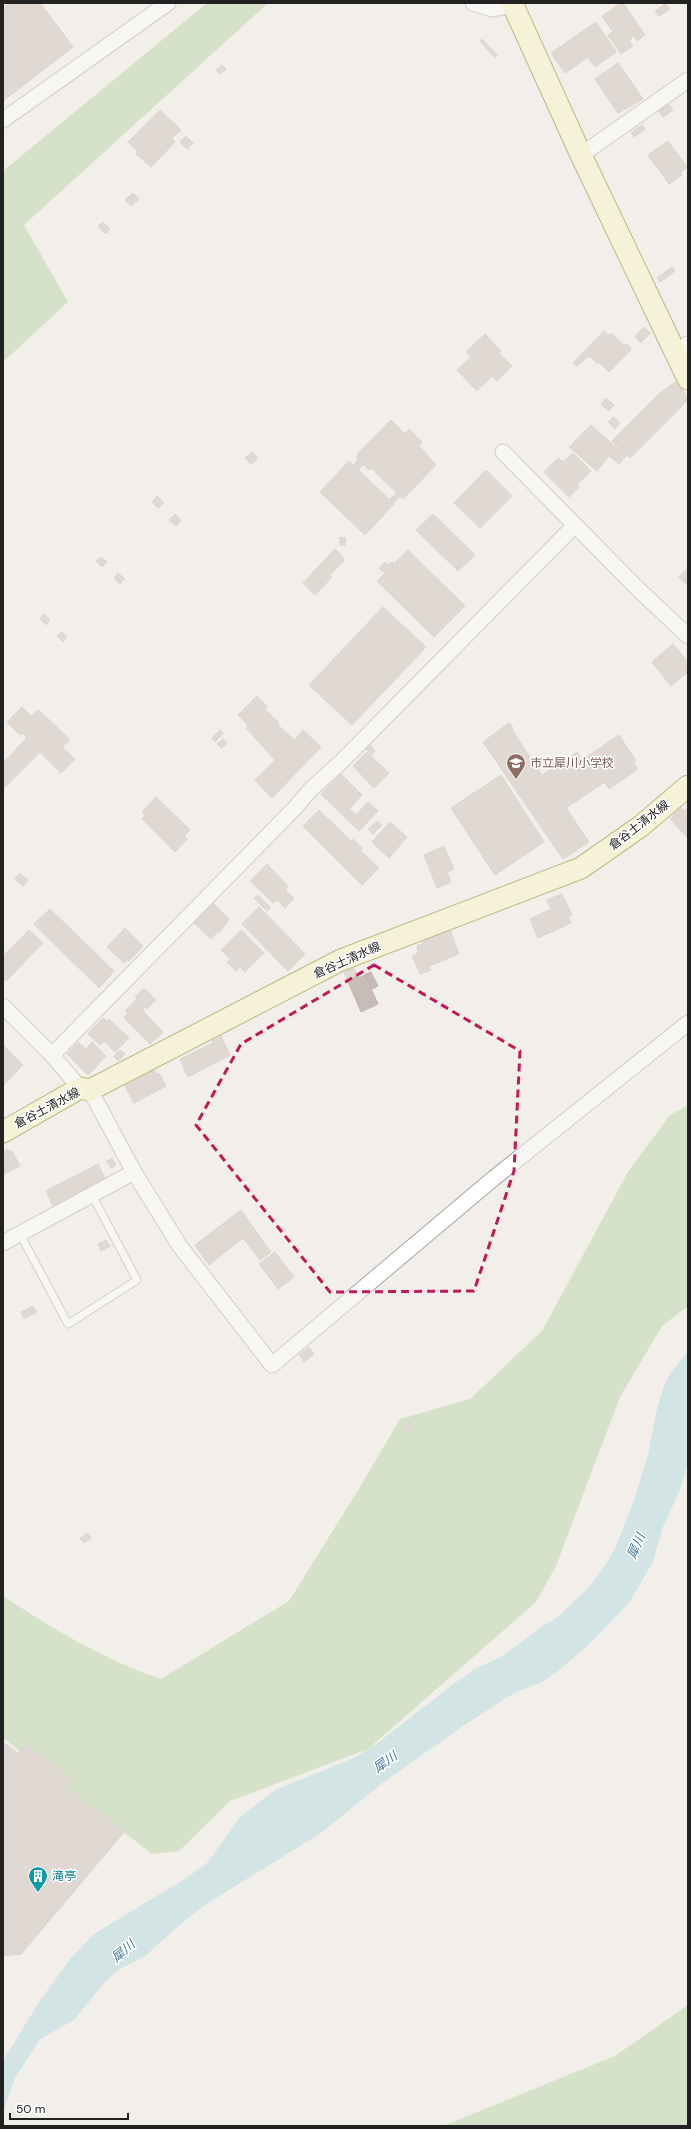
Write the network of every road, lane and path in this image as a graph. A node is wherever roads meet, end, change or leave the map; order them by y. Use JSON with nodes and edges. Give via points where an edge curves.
{"nodes":[{"id":1,"x":168,"y":3,"type":"edge"},
{"id":2,"x":473,"y":3,"type":"edge"},
{"id":3,"x":512,"y":4,"type":"edge"},
{"id":4,"x":688,"y":80,"type":"edge"},
{"id":5,"x":3,"y":120,"type":"edge"},
{"id":6,"x":581,"y":155,"type":"junction"},
{"id":7,"x":682,"y":348,"type":"edge"},
{"id":8,"x":688,"y":379,"type":"edge"},
{"id":9,"x":504,"y":452,"type":"dead end"},
{"id":10,"x":575,"y":525,"type":"junction"},
{"id":11,"x":688,"y":636,"type":"edge"},
{"id":12,"x":688,"y":786,"type":"edge"},
{"id":13,"x":3,"y":1006,"type":"edge"},
{"id":14,"x":688,"y":1023,"type":"edge"},
{"id":15,"x":52,"y":1055,"type":"junction"},
{"id":16,"x":85,"y":1089,"type":"junction"},
{"id":17,"x":3,"y":1132,"type":"edge"},
{"id":18,"x":134,"y":1172,"type":"junction"},
{"id":19,"x":92,"y":1195,"type":"junction"},
{"id":20,"x":20,"y":1234,"type":"junction"},
{"id":21,"x":3,"y":1243,"type":"edge"}],
"edges":[{"from":1,"to":5,"type":"street"},
{"from":2,"to":3,"type":"street","via":[[492,9]]},
{"from":3,"to":6,"type":"main road"},
{"from":4,"to":6,"type":"street"},
{"from":6,"to":7,"type":"main road"},
{"from":7,"to":8,"type":"main road"},
{"from":9,"to":10,"type":"street"},
{"from":10,"to":11,"type":"street"},
{"from":10,"to":15,"type":"street","via":[[341,762],[311,789]]},
{"from":12,"to":16,"type":"main road","name":"倉谷土清水線","via":[[641,826],[581,868],[340,960]]},
{"from":13,"to":15,"type":"street"},
{"from":14,"to":18,"type":"street","via":[[494,1178],[272,1365],[179,1245]]},
{"from":15,"to":16,"type":"street"},
{"from":16,"to":17,"type":"main road","name":"倉谷土清水線"},
{"from":16,"to":18,"type":"street"},
{"from":18,"to":19,"type":"street"},
{"from":19,"to":20,"type":"street"},
{"from":19,"to":20,"type":"lane","via":[[137,1280],[68,1324]]},
{"from":20,"to":21,"type":"street"}]}
